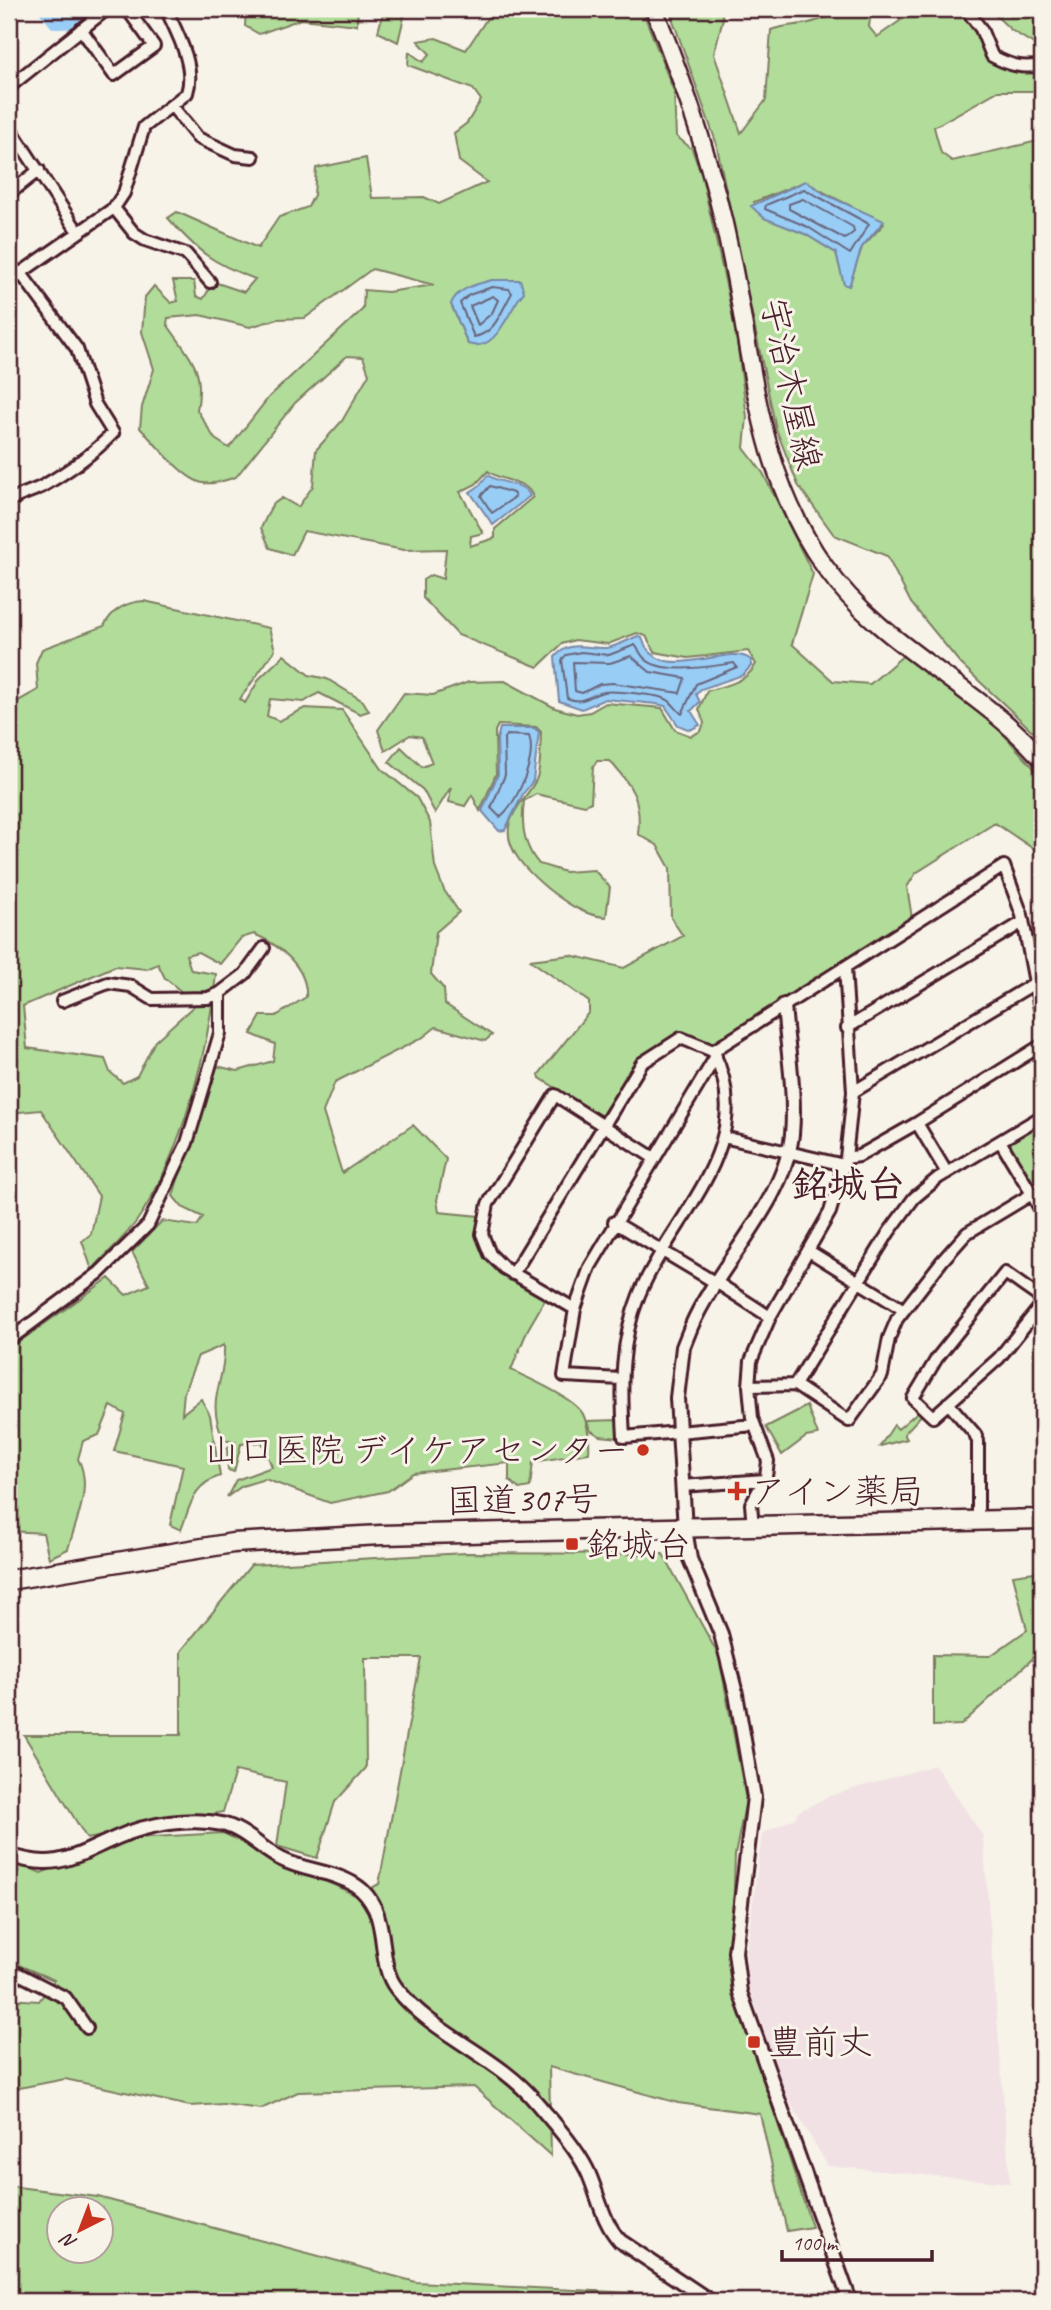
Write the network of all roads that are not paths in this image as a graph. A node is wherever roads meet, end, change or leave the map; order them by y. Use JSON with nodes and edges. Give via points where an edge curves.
{"nodes":[{"id":1,"x":107,"y":9,"type":"edge"},
{"id":2,"x":127,"y":9,"type":"edge"},
{"id":3,"x":166,"y":9,"type":"edge"},
{"id":4,"x":654,"y":9,"type":"edge"},
{"id":5,"x":966,"y":9,"type":"edge"},
{"id":6,"x":81,"y":29,"type":"junction"},
{"id":7,"x":1042,"y":65,"type":"edge"},
{"id":8,"x":9,"y":87,"type":"edge"},
{"id":9,"x":172,"y":106,"type":"junction"},
{"id":10,"x":9,"y":126,"type":"edge"},
{"id":11,"x":253,"y":157,"type":"dead end"},
{"id":12,"x":39,"y":170,"type":"junction"},
{"id":13,"x":9,"y":194,"type":"edge"},
{"id":14,"x":114,"y":208,"type":"junction"},
{"id":15,"x":78,"y":232,"type":"junction"},
{"id":16,"x":9,"y":262,"type":"edge"},
{"id":17,"x":15,"y":276,"type":"edge"},
{"id":18,"x":210,"y":282,"type":"dead end"},
{"id":19,"x":9,"y":501,"type":"edge"},
{"id":20,"x":1042,"y":759,"type":"edge"},
{"id":21,"x":1023,"y":922,"type":"junction"},
{"id":22,"x":264,"y":948,"type":"dead end"},
{"id":23,"x":845,"y":967,"type":"junction"},
{"id":24,"x":1035,"y":983,"type":"junction"},
{"id":25,"x":220,"y":993,"type":"junction"},
{"id":26,"x":62,"y":1000,"type":"dead end"},
{"id":27,"x":784,"y":1005,"type":"junction"},
{"id":28,"x":1042,"y":1019,"type":"edge"},
{"id":29,"x":847,"y":1028,"type":"junction"},
{"id":30,"x":1042,"y":1045,"type":"edge"},
{"id":31,"x":714,"y":1053,"type":"junction"},
{"id":32,"x":853,"y":1092,"type":"junction"},
{"id":33,"x":1042,"y":1116,"type":"edge"},
{"id":34,"x":917,"y":1123,"type":"junction"},
{"id":35,"x":603,"y":1128,"type":"junction"},
{"id":36,"x":723,"y":1137,"type":"junction"},
{"id":37,"x":1000,"y":1141,"type":"junction"},
{"id":38,"x":788,"y":1151,"type":"junction"},
{"id":39,"x":654,"y":1158,"type":"junction"},
{"id":40,"x":845,"y":1162,"type":"junction"},
{"id":41,"x":947,"y":1173,"type":"junction"},
{"id":42,"x":1031,"y":1194,"type":"junction"},
{"id":43,"x":1042,"y":1213,"type":"edge"},
{"id":44,"x":614,"y":1222,"type":"junction"},
{"id":45,"x":662,"y":1251,"type":"junction"},
{"id":46,"x":808,"y":1251,"type":"junction"},
{"id":47,"x":513,"y":1274,"type":"junction"},
{"id":48,"x":858,"y":1282,"type":"junction"},
{"id":49,"x":716,"y":1283,"type":"junction"},
{"id":50,"x":1042,"y":1302,"type":"edge"},
{"id":51,"x":575,"y":1309,"type":"junction"},
{"id":52,"x":904,"y":1310,"type":"junction"},
{"id":53,"x":770,"y":1317,"type":"junction"},
{"id":54,"x":9,"y":1340,"type":"edge"},
{"id":55,"x":621,"y":1379,"type":"junction"},
{"id":56,"x":795,"y":1385,"type":"junction"},
{"id":57,"x":749,"y":1386,"type":"junction"},
{"id":58,"x":948,"y":1403,"type":"junction"},
{"id":59,"x":754,"y":1425,"type":"junction"},
{"id":60,"x":678,"y":1432,"type":"junction"},
{"id":61,"x":765,"y":1480,"type":"junction"},
{"id":62,"x":682,"y":1486,"type":"junction"},
{"id":63,"x":1042,"y":1519,"type":"edge"},
{"id":64,"x":978,"y":1521,"type":"junction"},
{"id":65,"x":753,"y":1527,"type":"junction"},
{"id":66,"x":685,"y":1529,"type":"junction"},
{"id":67,"x":9,"y":1580,"type":"edge"},
{"id":68,"x":9,"y":1855,"type":"edge"},
{"id":69,"x":9,"y":1969,"type":"edge"},
{"id":70,"x":87,"y":2028,"type":"dead end"},
{"id":71,"x":710,"y":2301,"type":"edge"},
{"id":72,"x":850,"y":2301,"type":"edge"}],
"edges":[{"from":1,"to":6,"type":"street"},
{"from":2,"to":6,"type":"street","via":[[154,46],[114,75]]},
{"from":3,"to":9,"type":"street","via":[[183,45],[190,85]]},
{"from":4,"to":20,"type":"main road","name":"宇治木屋線","via":[[703,141],[730,248],[761,423],[791,511],[827,570],[859,607],[897,642],[990,709]]},
{"from":5,"to":7,"type":"street","via":[[992,56],[1011,66]]},
{"from":6,"to":8,"type":"street"},
{"from":9,"to":11,"type":"street","via":[[198,138],[235,155]]},
{"from":9,"to":14,"type":"street","via":[[144,127],[124,193]]},
{"from":10,"to":12,"type":"street"},
{"from":12,"to":13,"type":"street"},
{"from":12,"to":15,"type":"street"},
{"from":14,"to":15,"type":"street"},
{"from":14,"to":18,"type":"street","via":[[134,233],[186,254]]},
{"from":15,"to":17,"type":"street"},
{"from":16,"to":17,"type":"street"},
{"from":17,"to":19,"type":"street","via":[[77,349],[95,404],[113,433],[77,464]]},
{"from":21,"to":23,"type":"street","via":[[1004,866]]},
{"from":21,"to":24,"type":"street"},
{"from":21,"to":29,"type":"street"},
{"from":22,"to":25,"type":"street","via":[[245,974]]},
{"from":23,"to":27,"type":"street"},
{"from":23,"to":29,"type":"street"},
{"from":24,"to":28,"type":"street"},
{"from":24,"to":32,"type":"street"},
{"from":25,"to":26,"type":"street","via":[[208,998],[152,999],[131,986],[108,983]]},
{"from":25,"to":54,"type":"street","via":[[220,1033],[187,1143],[148,1225],[99,1273]]},
{"from":27,"to":31,"type":"street"},
{"from":27,"to":38,"type":"street","via":[[792,1119]]},
{"from":29,"to":32,"type":"street"},
{"from":30,"to":34,"type":"street"},
{"from":31,"to":35,"type":"street","via":[[681,1038],[642,1063]]},
{"from":31,"to":36,"type":"street","via":[[726,1097]]},
{"from":31,"to":39,"type":"street"},
{"from":32,"to":40,"type":"street"},
{"from":33,"to":37,"type":"street"},
{"from":34,"to":40,"type":"street"},
{"from":34,"to":41,"type":"street"},
{"from":35,"to":39,"type":"street"},
{"from":35,"to":47,"type":"street"},
{"from":35,"to":47,"type":"street","via":[[555,1095],[548,1105],[488,1204],[482,1223],[490,1254]]},
{"from":36,"to":38,"type":"street"},
{"from":36,"to":45,"type":"street","via":[[705,1183]]},
{"from":37,"to":41,"type":"street"},
{"from":37,"to":42,"type":"street"},
{"from":38,"to":40,"type":"street"},
{"from":38,"to":49,"type":"street","via":[[770,1194]]},
{"from":39,"to":44,"type":"street"},
{"from":40,"to":46,"type":"street","via":[[830,1212]]},
{"from":41,"to":48,"type":"street","via":[[901,1213]]},
{"from":42,"to":43,"type":"street"},
{"from":42,"to":52,"type":"street","via":[[967,1233]]},
{"from":44,"to":45,"type":"street"},
{"from":44,"to":51,"type":"street","via":[[580,1288]]},
{"from":45,"to":49,"type":"street"},
{"from":45,"to":55,"type":"street","via":[[632,1315]]},
{"from":46,"to":48,"type":"street"},
{"from":46,"to":53,"type":"street"},
{"from":47,"to":51,"type":"street"},
{"from":48,"to":52,"type":"street"},
{"from":48,"to":56,"type":"street"},
{"from":49,"to":53,"type":"street"},
{"from":49,"to":60,"type":"street","via":[[683,1347]]},
{"from":50,"to":58,"type":"street","via":[[999,1358]]},
{"from":50,"to":58,"type":"street","via":[[1004,1273],[937,1358],[913,1398],[933,1417]]},
{"from":51,"to":55,"type":"street","via":[[564,1376]]},
{"from":52,"to":56,"type":"street","via":[[889,1338],[882,1375],[849,1421]]},
{"from":53,"to":57,"type":"street","via":[[756,1343]]},
{"from":55,"to":60,"type":"street","via":[[624,1437]]},
{"from":56,"to":57,"type":"street"},
{"from":57,"to":59,"type":"street"},
{"from":58,"to":64,"type":"street","via":[[978,1441]]},
{"from":59,"to":60,"type":"street"},
{"from":59,"to":61,"type":"street","via":[[768,1461]]},
{"from":60,"to":62,"type":"street"},
{"from":61,"to":62,"type":"street"},
{"from":61,"to":65,"type":"street","via":[[751,1504]]},
{"from":62,"to":66,"type":"street"},
{"from":63,"to":64,"type":"highway","name":"国道307号"},
{"from":64,"to":65,"type":"highway","name":"国道307号"},
{"from":65,"to":66,"type":"highway","name":"国道307号"},
{"from":66,"to":67,"type":"highway","name":"国道307号","via":[[233,1543]]},
{"from":66,"to":72,"type":"street","via":[[690,1559],[724,1646],[754,1797],[735,1952],[740,1992]]},
{"from":68,"to":71,"type":"street","via":[[51,1863],[78,1857],[138,1830],[215,1823],[235,1828],[282,1860],[352,1883],[377,1913],[387,1975],[397,1990],[518,2082],[536,2101],[585,2167],[611,2232],[620,2241]]},
{"from":69,"to":70,"type":"street","via":[[66,1998]]}]}
